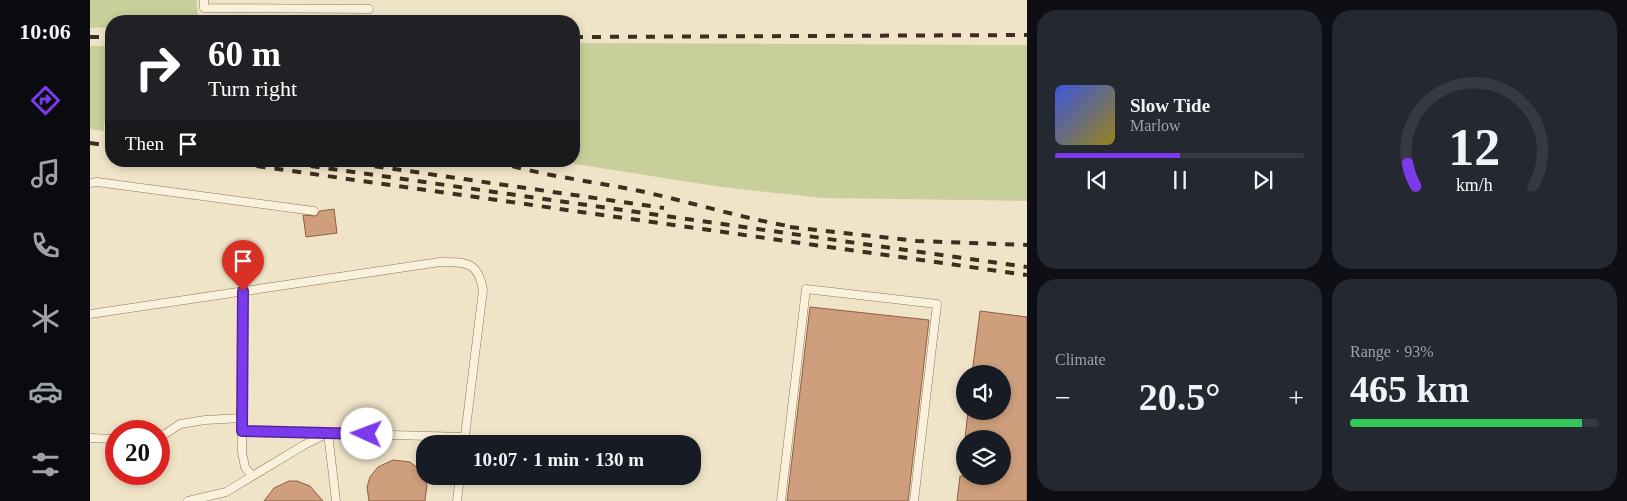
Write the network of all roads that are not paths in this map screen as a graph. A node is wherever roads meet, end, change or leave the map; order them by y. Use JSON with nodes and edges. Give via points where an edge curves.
{"nodes":[{"id":1,"x":204,"y":0,"type":"edge"},
{"id":2,"x":370,"y":9,"type":"dead end"},
{"id":3,"x":90,"y":184,"type":"edge"},
{"id":4,"x":314,"y":211,"type":"dead end"},
{"id":5,"x":243,"y":291,"type":"junction"},
{"id":6,"x":90,"y":314,"type":"edge"},
{"id":7,"x":242,"y":418,"type":"junction"},
{"id":8,"x":170,"y":431,"type":"edge"},
{"id":9,"x":242,"y":431,"type":"junction"},
{"id":10,"x":328,"y":433,"type":"junction"},
{"id":11,"x":465,"y":435,"type":"edge"},
{"id":12,"x":90,"y":438,"type":"edge"},
{"id":13,"x":416,"y":438,"type":"edge"},
{"id":14,"x":105,"y":439,"type":"edge"},
{"id":15,"x":252,"y":476,"type":"junction"},
{"id":16,"x":459,"y":485,"type":"edge"},
{"id":17,"x":188,"y":501,"type":"edge"},
{"id":18,"x":336,"y":501,"type":"edge"},
{"id":19,"x":457,"y":501,"type":"edge"},
{"id":20,"x":781,"y":501,"type":"edge"},
{"id":21,"x":914,"y":501,"type":"edge"}],
"edges":[{"from":1,"to":2,"type":"lane","via":[[204,8]]},
{"from":3,"to":4,"type":"lane","via":[[97,182]]},
{"from":5,"to":6,"type":"lane"},
{"from":5,"to":7,"type":"lane"},
{"from":5,"to":11,"type":"lane","via":[[440,262],[463,262],[474,267],[481,278],[483,290]]},
{"from":7,"to":8,"type":"lane","via":[[180,424]]},
{"from":7,"to":9,"type":"lane"},
{"from":9,"to":10,"type":"lane"},
{"from":9,"to":15,"type":"lane","via":[[245,467]]},
{"from":10,"to":13,"type":"lane"},
{"from":10,"to":15,"type":"lane"},
{"from":10,"to":18,"type":"lane"},
{"from":12,"to":14,"type":"lane"},
{"from":15,"to":17,"type":"lane","via":[[226,492]]},
{"from":16,"to":19,"type":"lane"},
{"from":20,"to":21,"type":"lane","via":[[806,289],[937,304]]}]}
